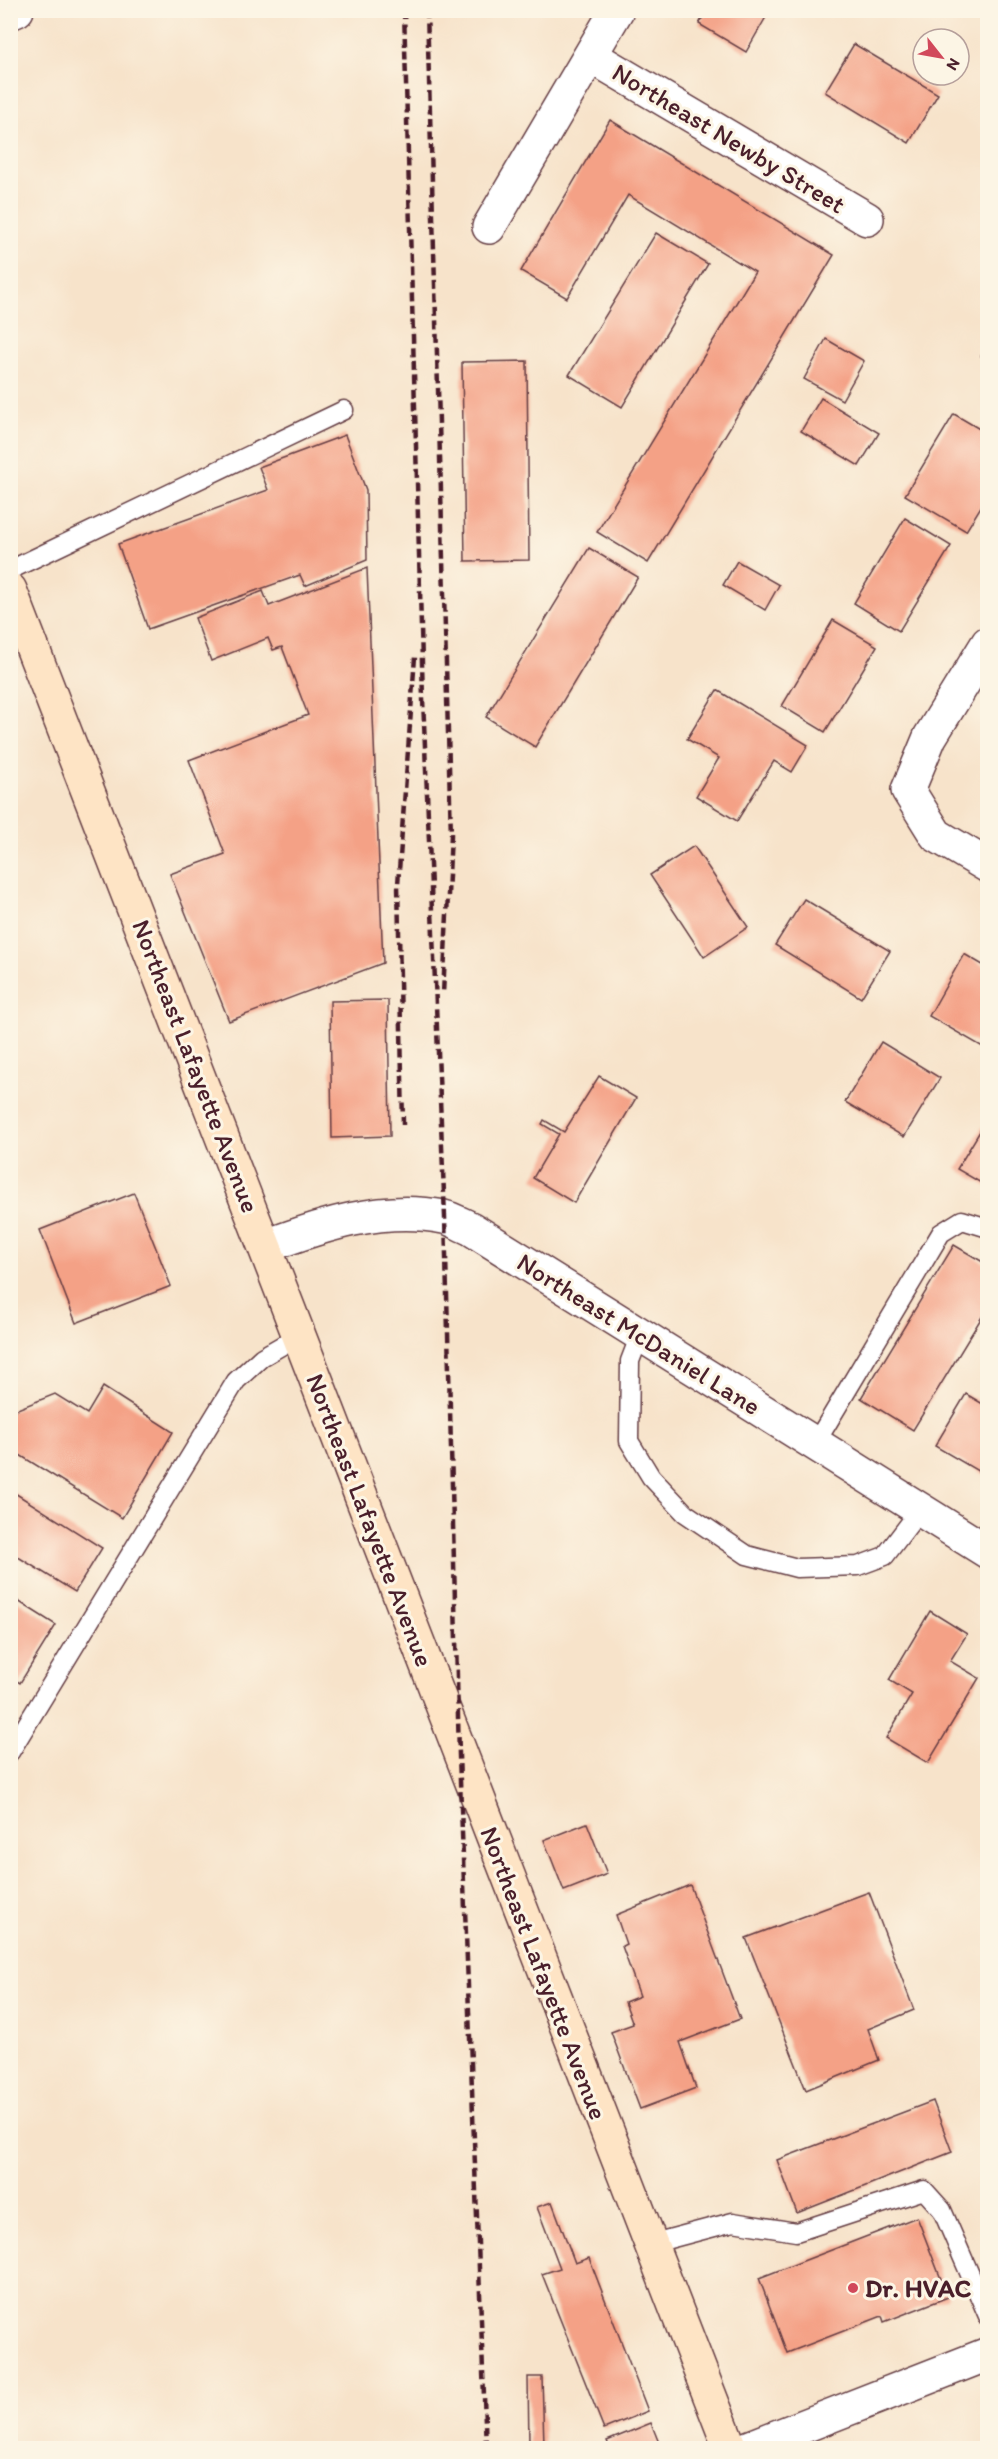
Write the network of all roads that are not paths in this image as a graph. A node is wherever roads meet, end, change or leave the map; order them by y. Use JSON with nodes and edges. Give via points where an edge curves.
{"nodes":[{"id":1,"x":16,"y":10,"type":"edge"},
{"id":2,"x":618,"y":10,"type":"edge"},
{"id":3,"x":10,"y":13,"type":"edge"},
{"id":4,"x":591,"y":56,"type":"junction"},
{"id":5,"x":867,"y":219,"type":"dead end"},
{"id":6,"x":489,"y":227,"type":"dead end"},
{"id":7,"x":344,"y":410,"type":"dead end"},
{"id":8,"x":10,"y":570,"type":"edge"},
{"id":9,"x":10,"y":591,"type":"edge"},
{"id":10,"x":987,"y":643,"type":"edge"},
{"id":11,"x":987,"y":866,"type":"edge"},
{"id":12,"x":987,"y":1228,"type":"edge"},
{"id":13,"x":266,"y":1246,"type":"junction"},
{"id":14,"x":300,"y":1335,"type":"junction"},
{"id":15,"x":640,"y":1335,"type":"junction"},
{"id":16,"x":815,"y":1444,"type":"junction"},
{"id":17,"x":920,"y":1510,"type":"junction"},
{"id":18,"x":987,"y":1552,"type":"edge"},
{"id":19,"x":10,"y":1752,"type":"edge"},
{"id":20,"x":650,"y":2244,"type":"junction"},
{"id":21,"x":987,"y":2316,"type":"edge"},
{"id":22,"x":987,"y":2354,"type":"edge"},
{"id":23,"x":730,"y":2448,"type":"edge"},
{"id":24,"x":747,"y":2448,"type":"edge"}],
"edges":[{"from":1,"to":3,"type":"street"},
{"from":2,"to":4,"type":"street"},
{"from":4,"to":5,"type":"street","name":"Northeast Newby Street"},
{"from":4,"to":6,"type":"street"},
{"from":7,"to":8,"type":"lane"},
{"from":9,"to":13,"type":"main road","name":"Northeast Lafayette Avenue"},
{"from":10,"to":11,"type":"street","via":[[930,737],[908,790],[936,835]]},
{"from":12,"to":16,"type":"lane","via":[[962,1220],[941,1233]]},
{"from":13,"to":14,"type":"main road","name":"Northeast Lafayette Avenue"},
{"from":13,"to":15,"type":"street","name":"Northeast McDaniel Lane","via":[[357,1218],[396,1213],[445,1217],[470,1228]]},
{"from":14,"to":19,"type":"lane","via":[[262,1357],[236,1381]]},
{"from":14,"to":20,"type":"main road","name":"Northeast Lafayette Avenue"},
{"from":15,"to":16,"type":"street","name":"Northeast McDaniel Lane"},
{"from":15,"to":17,"type":"lane","via":[[630,1361],[629,1441],[651,1477],[685,1513],[747,1555],[797,1568],[858,1566],[885,1556]]},
{"from":16,"to":17,"type":"street","name":"Northeast McDaniel Lane"},
{"from":17,"to":18,"type":"street","name":"Northeast McDaniel Lane"},
{"from":20,"to":21,"type":"lane","via":[[733,2222],[796,2232],[924,2190],[942,2210]]},
{"from":20,"to":23,"type":"main road","name":"Northeast Lafayette Avenue"},
{"from":22,"to":24,"type":"street"}]}
